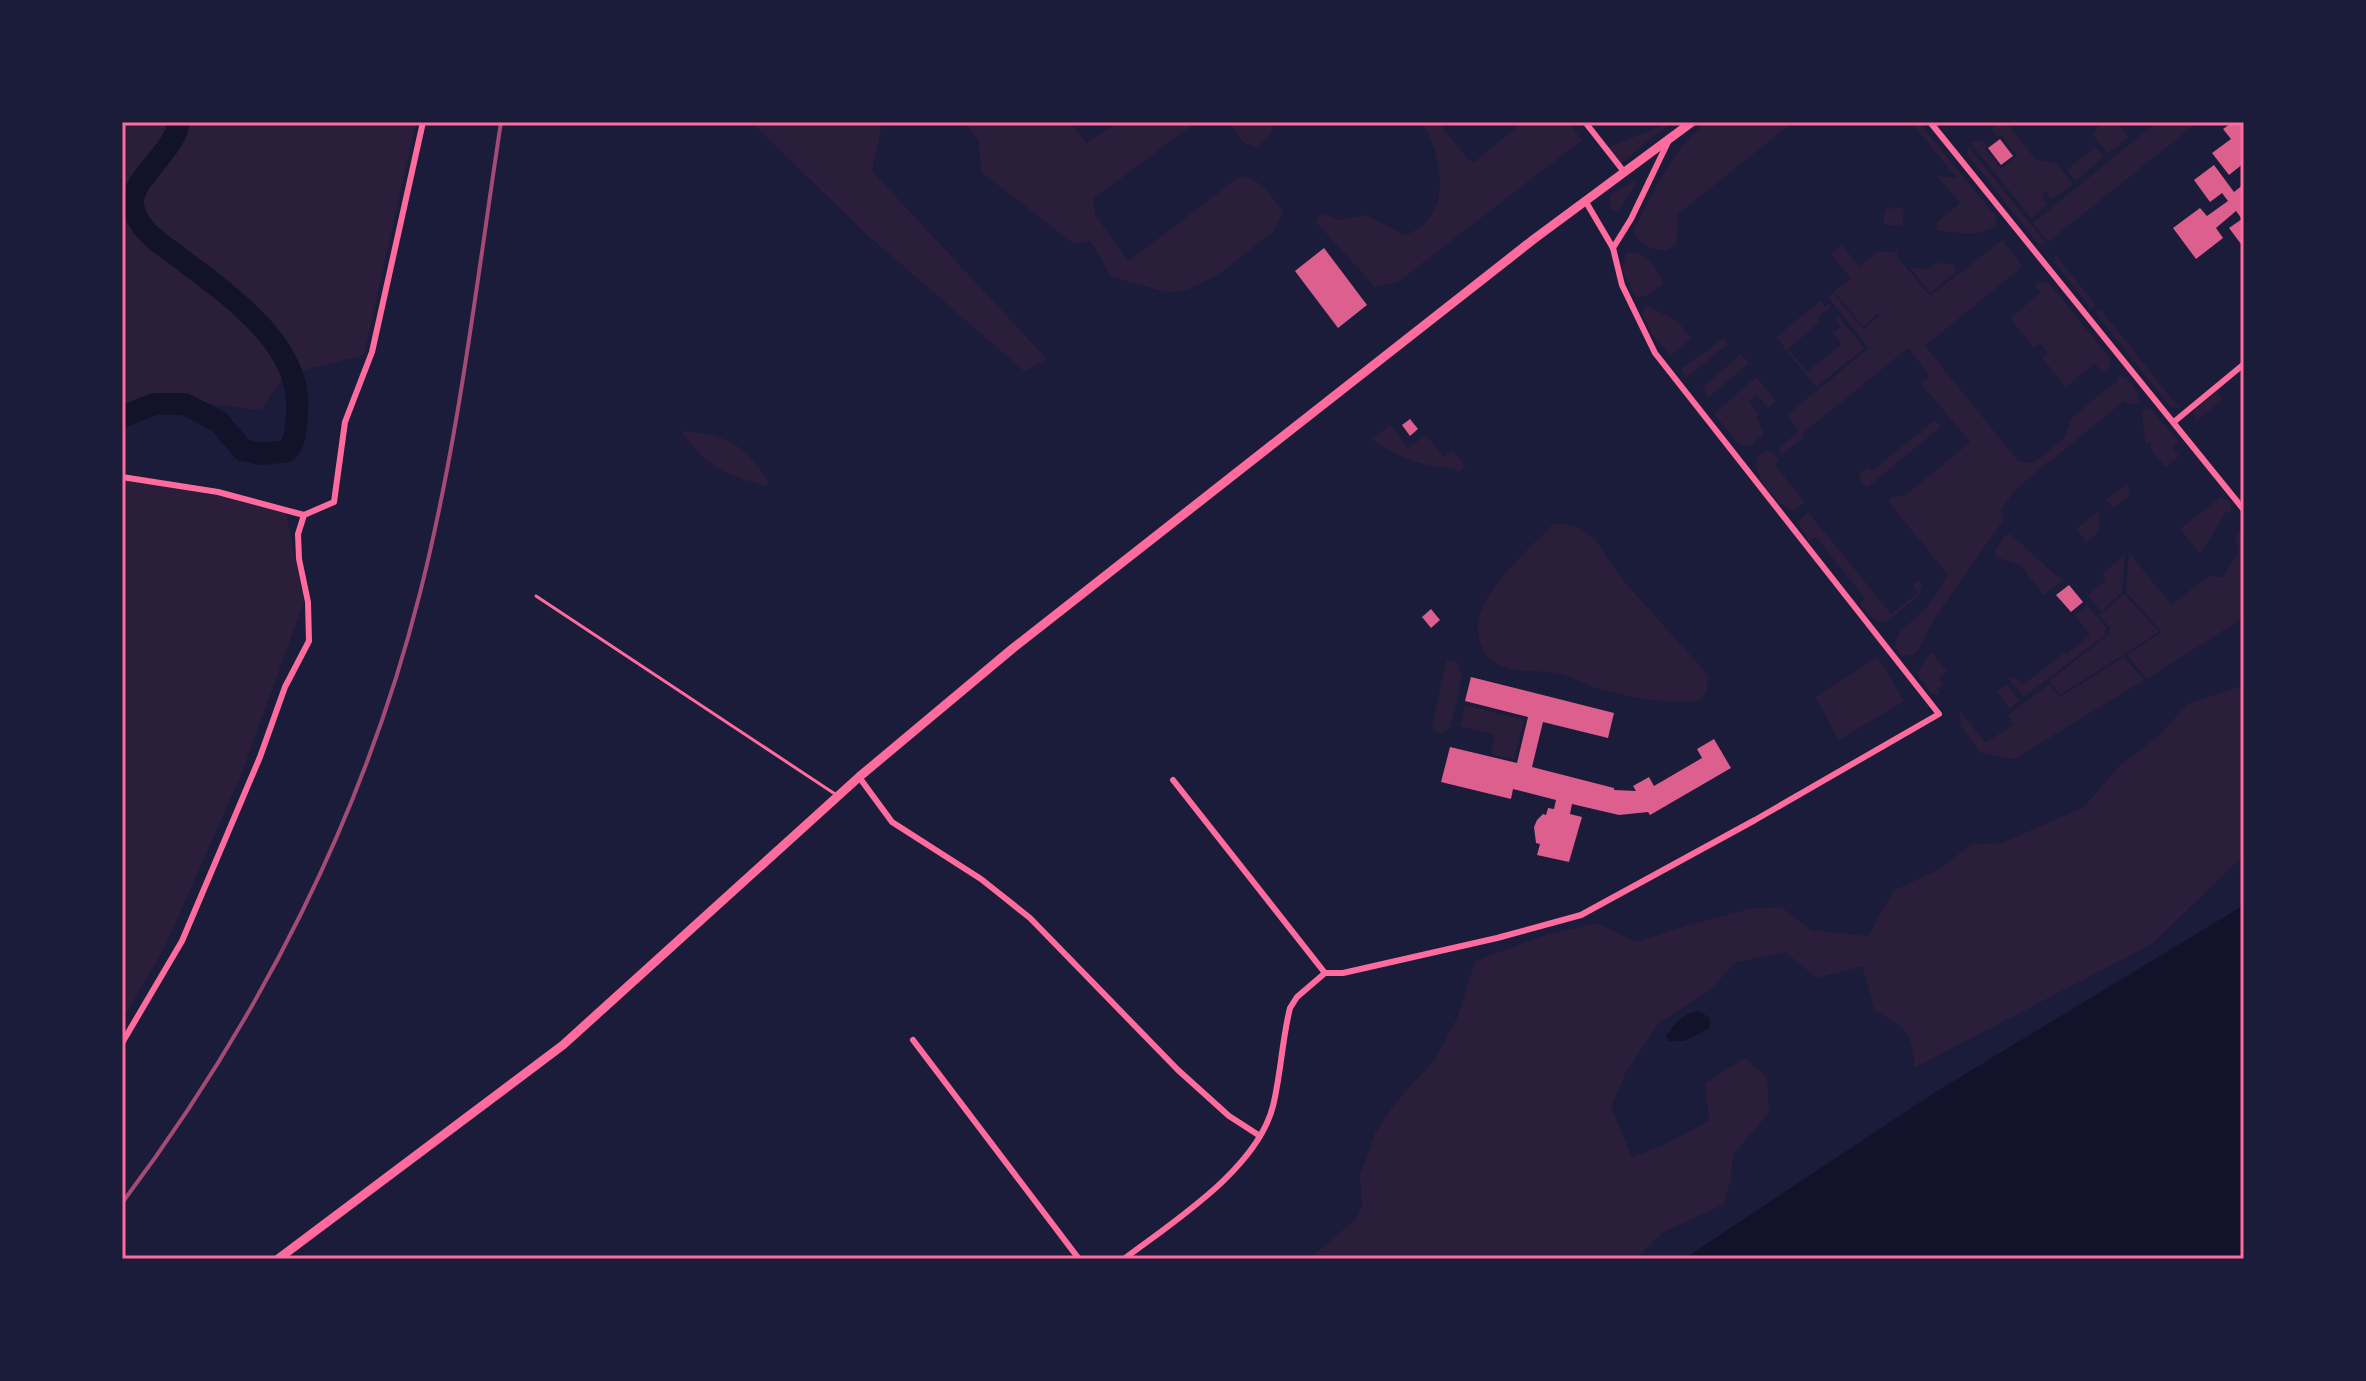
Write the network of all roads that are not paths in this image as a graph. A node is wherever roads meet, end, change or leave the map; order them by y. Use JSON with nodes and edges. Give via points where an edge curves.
{"nodes":[{"id":1,"x":423,"y":122,"type":"edge"},
{"id":2,"x":1585,"y":122,"type":"edge"},
{"id":3,"x":1692,"y":122,"type":"edge"},
{"id":4,"x":1930,"y":122,"type":"edge"},
{"id":5,"x":1669,"y":140,"type":"junction"},
{"id":6,"x":1625,"y":173,"type":"junction"},
{"id":7,"x":1586,"y":202,"type":"junction"},
{"id":8,"x":1613,"y":248,"type":"junction"},
{"id":9,"x":2244,"y":364,"type":"edge"},
{"id":10,"x":2175,"y":421,"type":"junction"},
{"id":11,"x":122,"y":477,"type":"edge"},
{"id":12,"x":2244,"y":510,"type":"edge"},
{"id":13,"x":304,"y":515,"type":"junction"},
{"id":14,"x":536,"y":596,"type":"dead end"},
{"id":15,"x":859,"y":777,"type":"junction"},
{"id":16,"x":1173,"y":780,"type":"dead end"},
{"id":17,"x":838,"y":796,"type":"junction"},
{"id":18,"x":1325,"y":973,"type":"junction"},
{"id":19,"x":913,"y":1040,"type":"dead end"},
{"id":20,"x":122,"y":1043,"type":"edge"},
{"id":21,"x":1260,"y":1136,"type":"junction"},
{"id":22,"x":278,"y":1259,"type":"edge"},
{"id":23,"x":1079,"y":1259,"type":"edge"},
{"id":24,"x":1124,"y":1259,"type":"edge"}],
"edges":[{"from":1,"to":13,"type":"street","via":[[372,352],[345,422],[334,502]]},
{"from":2,"to":6,"type":"street"},
{"from":3,"to":5,"type":"main road"},
{"from":4,"to":10,"type":"street"},
{"from":5,"to":6,"type":"main road"},
{"from":5,"to":8,"type":"street"},
{"from":6,"to":7,"type":"main road"},
{"from":7,"to":8,"type":"street"},
{"from":7,"to":15,"type":"main road","via":[[1036,630]]},
{"from":8,"to":18,"type":"street","via":[[1622,285],[1655,353],[1939,714],[1581,915]]},
{"from":9,"to":10,"type":"street"},
{"from":10,"to":12,"type":"street"},
{"from":11,"to":13,"type":"street","via":[[218,492]]},
{"from":13,"to":20,"type":"street","via":[[298,534],[309,641],[285,687],[182,941]]},
{"from":14,"to":17,"type":"lane"},
{"from":15,"to":17,"type":"main road"},
{"from":15,"to":21,"type":"street","via":[[892,822],[981,879],[1030,918],[1186,1078]]},
{"from":16,"to":18,"type":"street"},
{"from":17,"to":22,"type":"main road","via":[[563,1045]]},
{"from":18,"to":21,"type":"street","via":[[1290,1008],[1273,1106]]},
{"from":19,"to":23,"type":"street"},
{"from":21,"to":24,"type":"street","via":[[1182,1218]]}]}
